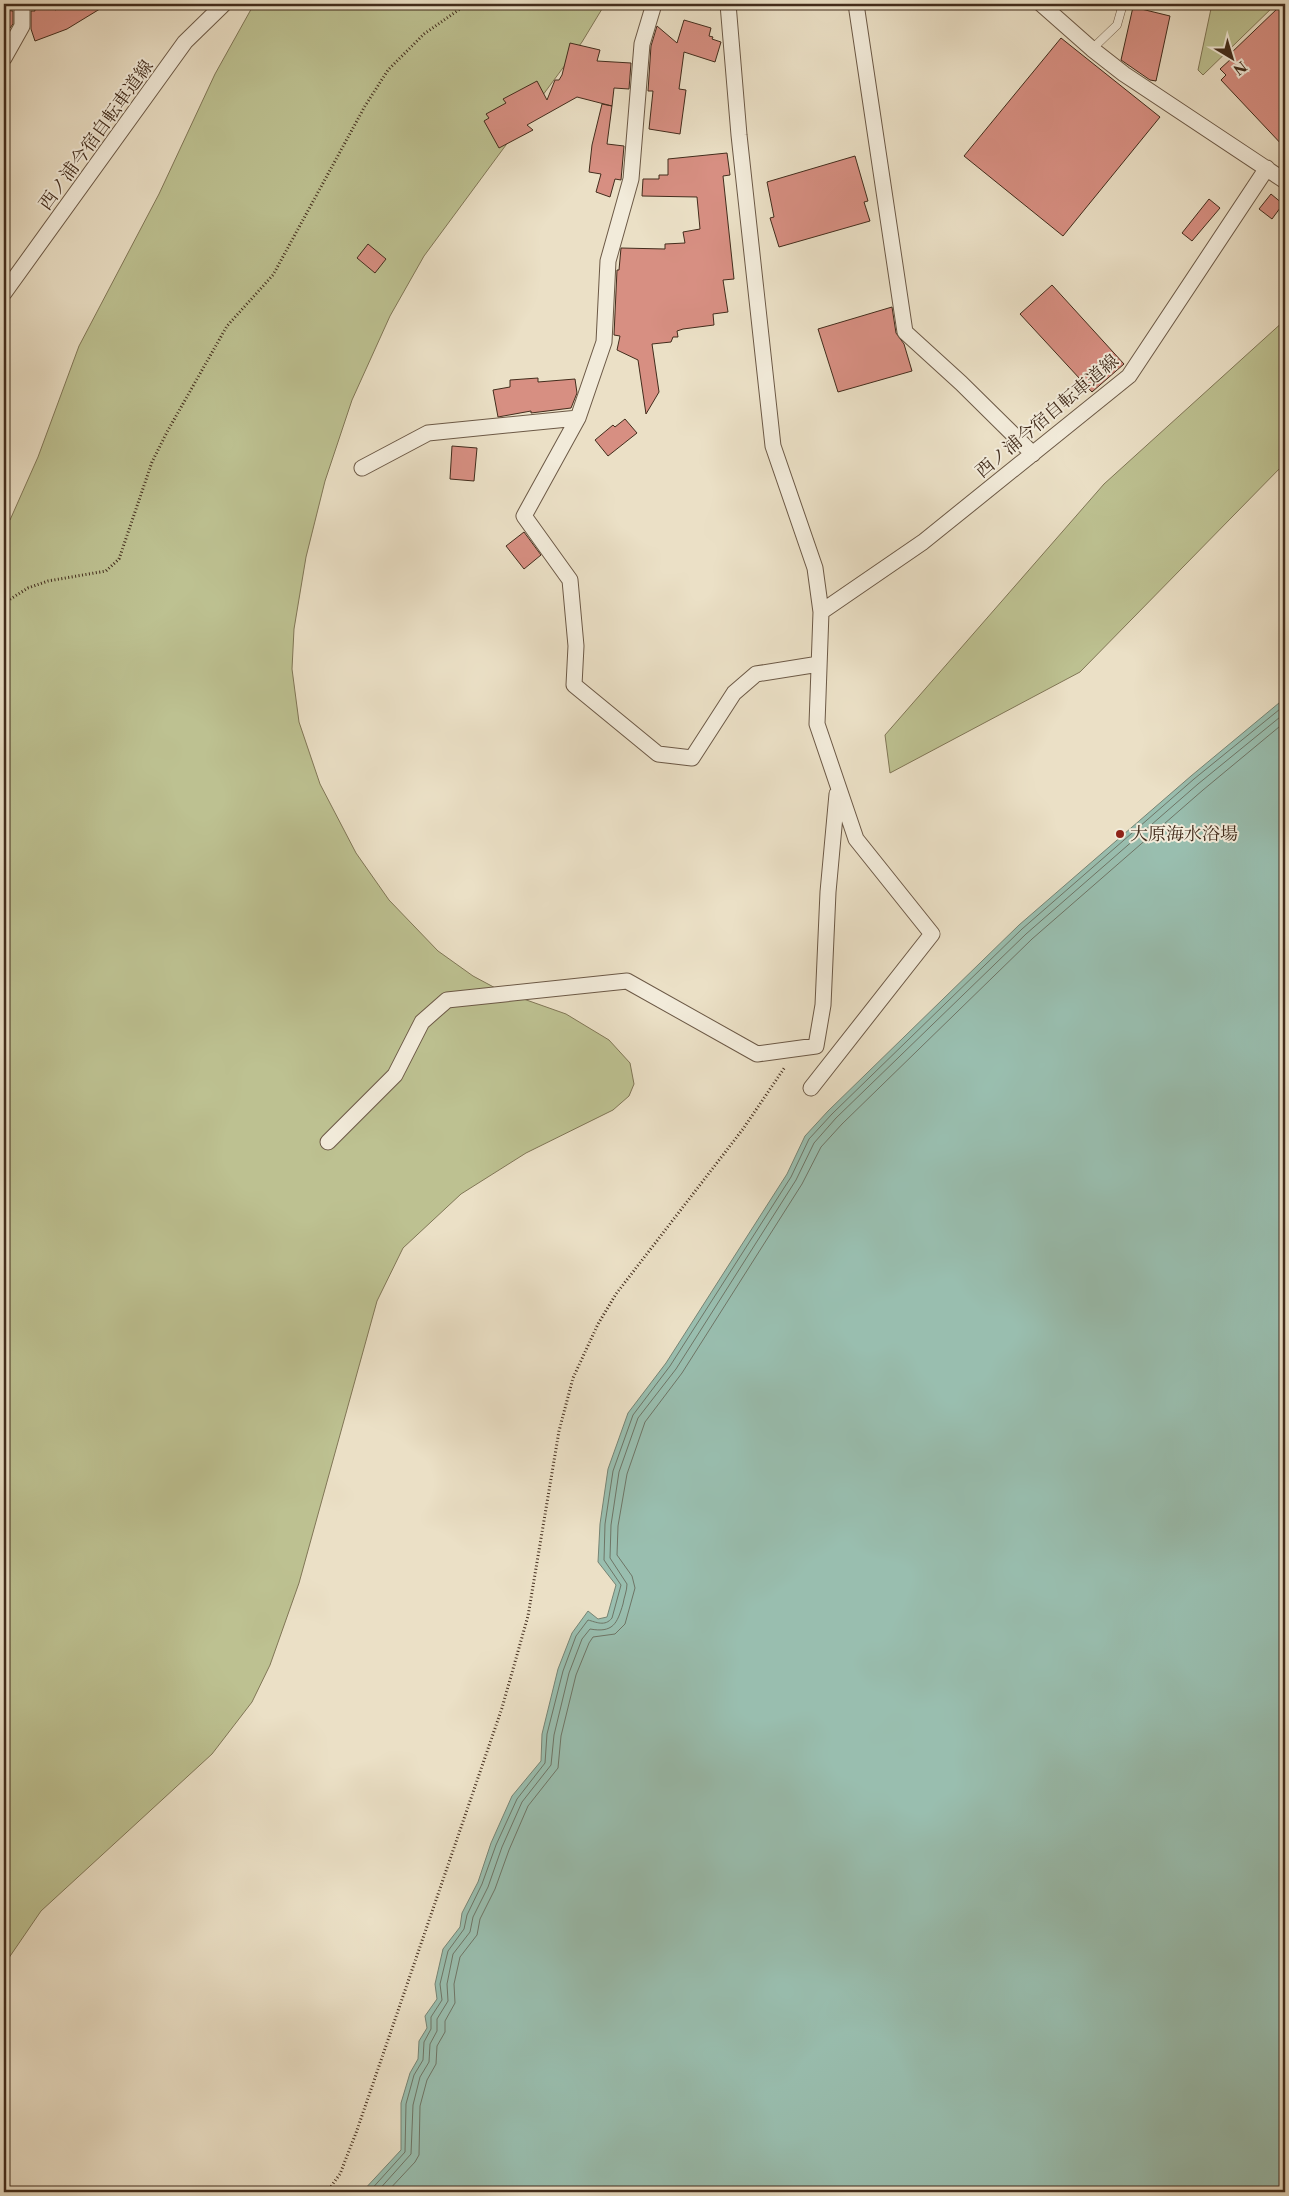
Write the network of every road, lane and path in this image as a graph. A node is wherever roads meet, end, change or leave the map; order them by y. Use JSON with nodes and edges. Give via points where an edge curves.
{"nodes":[{"id":1,"x":22,"y":4,"type":"edge"},
{"id":2,"x":224,"y":4,"type":"edge"},
{"id":3,"x":467,"y":4,"type":"edge"},
{"id":4,"x":654,"y":4,"type":"edge"},
{"id":5,"x":728,"y":4,"type":"edge"},
{"id":6,"x":856,"y":4,"type":"edge"},
{"id":7,"x":1041,"y":4,"type":"edge"},
{"id":8,"x":1123,"y":4,"type":"edge"},
{"id":9,"x":1092,"y":49,"type":"junction"},
{"id":10,"x":6,"y":50,"type":"edge"},
{"id":11,"x":1267,"y":168,"type":"junction"},
{"id":12,"x":1285,"y":181,"type":"edge"},
{"id":13,"x":4,"y":293,"type":"edge"},
{"id":14,"x":578,"y":418,"type":"junction"},
{"id":15,"x":1033,"y":454,"type":"junction"},
{"id":16,"x":362,"y":468,"type":"dead end"},
{"id":17,"x":4,"y":603,"type":"edge"},
{"id":18,"x":821,"y":612,"type":"junction"},
{"id":19,"x":819,"y":664,"type":"junction"},
{"id":20,"x":837,"y":787,"type":"junction"},
{"id":21,"x":789,"y":1060,"type":"dead end"},
{"id":22,"x":811,"y":1088,"type":"dead end"},
{"id":23,"x":328,"y":1142,"type":"dead end"},
{"id":24,"x":327,"y":2192,"type":"edge"}],
"edges":[{"from":1,"to":10,"type":"street","via":[[22,26]]},
{"from":2,"to":13,"type":"street","name":"西ノ浦今宿自転車道線","via":[[184,42]]},
{"from":3,"to":17,"type":"path","via":[[424,34],[388,70],[365,106],[273,275],[227,326],[167,432],[152,462],[118,559],[106,571],[48,581],[28,588]]},
{"from":4,"to":14,"type":"street","via":[[642,44],[631,179],[608,261],[604,342]]},
{"from":5,"to":18,"type":"street","via":[[773,446],[815,568]]},
{"from":6,"to":15,"type":"street","via":[[905,332]]},
{"from":7,"to":9,"type":"street"},
{"from":8,"to":9,"type":"lane","via":[[1118,25]]},
{"from":9,"to":11,"type":"street","via":[[1180,113]]},
{"from":11,"to":12,"type":"street"},
{"from":11,"to":15,"type":"street","name":"西ノ浦今宿自転車道線","via":[[1129,376]]},
{"from":14,"to":16,"type":"street","via":[[428,433]]},
{"from":14,"to":19,"type":"street","via":[[524,516],[570,580],[576,646],[574,685],[658,754],[692,758],[734,693],[756,674]]},
{"from":15,"to":18,"type":"street","name":"西ノ浦今宿自転車道線","via":[[923,542]]},
{"from":18,"to":19,"type":"street"},
{"from":19,"to":20,"type":"street","via":[[817,724]]},
{"from":20,"to":22,"type":"street","via":[[856,839],[932,934]]},
{"from":20,"to":23,"type":"street","via":[[823,1005],[816,1046],[757,1054],[627,981],[447,1000],[422,1022],[395,1075]]},
{"from":21,"to":24,"type":"path","via":[[743,1129],[616,1294],[573,1378],[560,1431],[528,1616],[502,1708],[356,2134],[340,2174]]}]}
